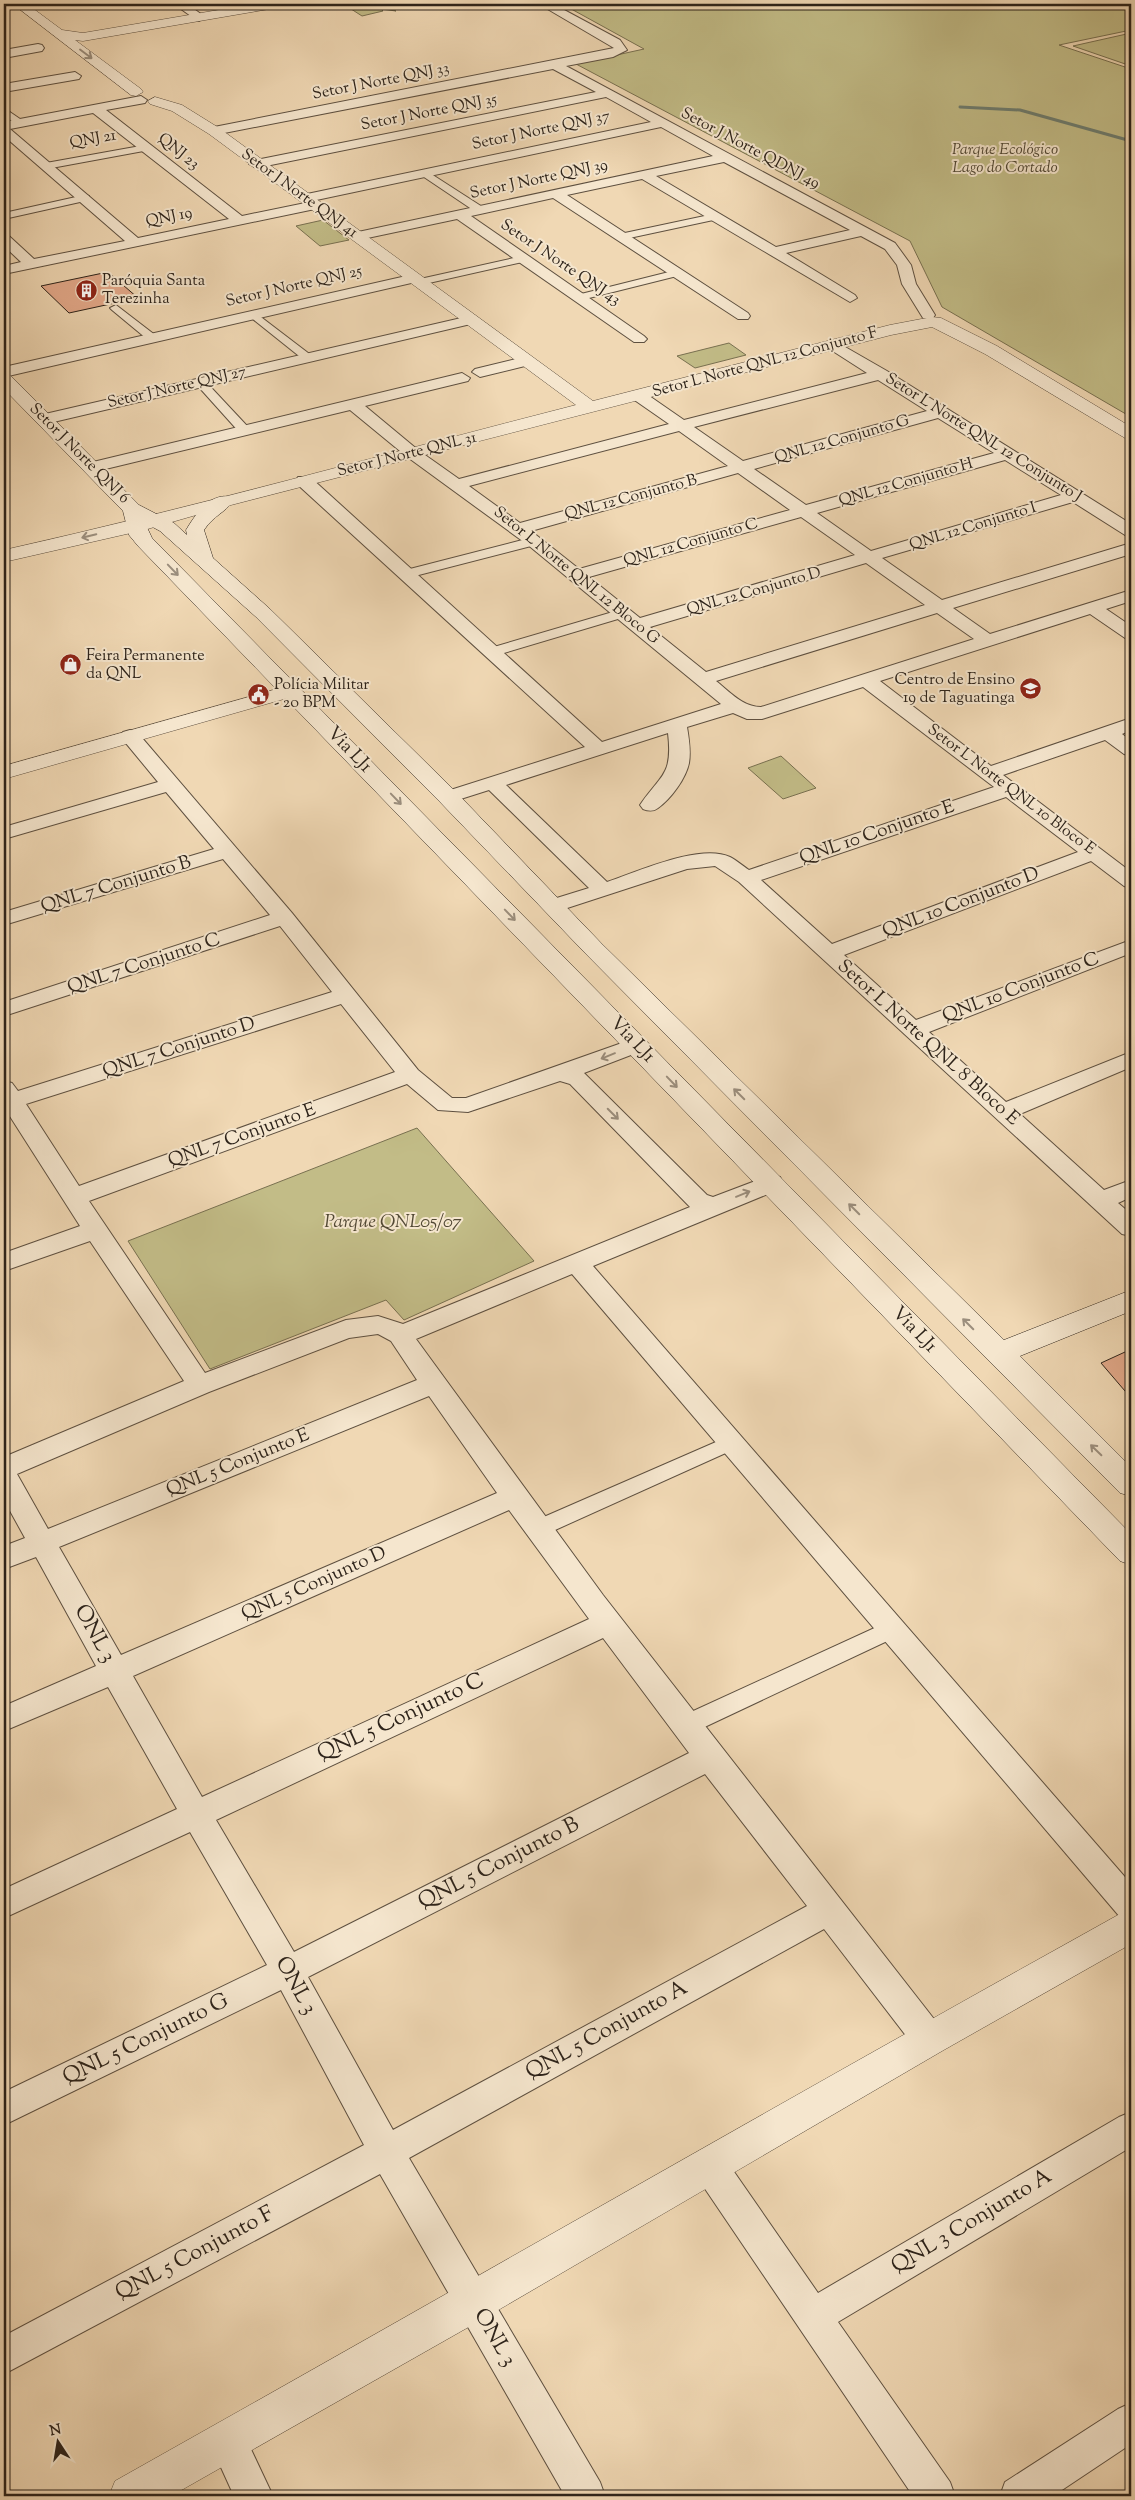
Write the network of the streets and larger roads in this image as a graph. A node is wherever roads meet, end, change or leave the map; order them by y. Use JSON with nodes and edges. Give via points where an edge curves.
{"nodes":[{"id":1,"x":19,"y":4,"type":"edge"},
{"id":2,"x":36,"y":4,"type":"edge"},
{"id":3,"x":180,"y":4,"type":"edge"},
{"id":4,"x":275,"y":4,"type":"edge"},
{"id":5,"x":548,"y":4,"type":"edge"},
{"id":6,"x":54,"y":14,"type":"dead end"},
{"id":7,"x":199,"y":17,"type":"junction"},
{"id":8,"x":68,"y":20,"type":"dead end"},
{"id":9,"x":60,"y":34,"type":"junction"},
{"id":10,"x":89,"y":36,"type":"junction"},
{"id":11,"x":38,"y":48,"type":"dead end"},
{"id":12,"x":106,"y":48,"type":"dead end"},
{"id":13,"x":4,"y":54,"type":"edge"},
{"id":14,"x":555,"y":65,"type":"junction"},
{"id":15,"x":75,"y":76,"type":"dead end"},
{"id":16,"x":4,"y":88,"type":"edge"},
{"id":17,"x":609,"y":93,"type":"junction"},
{"id":18,"x":156,"y":97,"type":"junction"},
{"id":19,"x":96,"y":109,"type":"junction"},
{"id":20,"x":4,"y":111,"type":"edge"},
{"id":21,"x":20,"y":123,"type":"junction"},
{"id":22,"x":664,"y":123,"type":"junction"},
{"id":23,"x":4,"y":128,"type":"edge"},
{"id":24,"x":214,"y":131,"type":"junction"},
{"id":25,"x":146,"y":148,"type":"junction"},
{"id":26,"x":727,"y":157,"type":"junction"},
{"id":27,"x":256,"y":164,"type":"junction"},
{"id":28,"x":46,"y":166,"type":"junction"},
{"id":29,"x":425,"y":173,"type":"junction"},
{"id":30,"x":645,"y":175,"type":"junction"},
{"id":31,"x":557,"y":195,"type":"junction"},
{"id":32,"x":85,"y":198,"type":"junction"},
{"id":33,"x":311,"y":201,"type":"junction"},
{"id":34,"x":30,"y":210,"type":"joint"},
{"id":35,"x":480,"y":210,"type":"junction"},
{"id":36,"x":460,"y":215,"type":"junction"},
{"id":37,"x":4,"y":216,"type":"edge"},
{"id":38,"x":714,"y":217,"type":"junction"},
{"id":39,"x":240,"y":221,"type":"junction"},
{"id":40,"x":864,"y":231,"type":"junction"},
{"id":41,"x":358,"y":236,"type":"junction"},
{"id":42,"x":620,"y":237,"type":"junction"},
{"id":43,"x":4,"y":239,"type":"edge"},
{"id":44,"x":136,"y":243,"type":"junction"},
{"id":45,"x":774,"y":252,"type":"junction"},
{"id":46,"x":523,"y":259,"type":"junction"},
{"id":47,"x":31,"y":264,"type":"junction"},
{"id":48,"x":4,"y":270,"type":"edge"},
{"id":49,"x":676,"y":273,"type":"junction"},
{"id":50,"x":418,"y":280,"type":"junction"},
{"id":51,"x":581,"y":297,"type":"junction"},
{"id":52,"x":850,"y":298,"type":"dead end"},
{"id":53,"x":116,"y":308,"type":"dead end"},
{"id":54,"x":253,"y":314,"type":"junction"},
{"id":55,"x":743,"y":316,"type":"dead end"},
{"id":56,"x":936,"y":318,"type":"junction"},
{"id":57,"x":470,"y":320,"type":"junction"},
{"id":58,"x":151,"y":337,"type":"junction"},
{"id":59,"x":639,"y":340,"type":"dead end"},
{"id":60,"x":833,"y":345,"type":"junction"},
{"id":61,"x":308,"y":358,"type":"junction"},
{"id":62,"x":528,"y":361,"type":"junction"},
{"id":63,"x":480,"y":372,"type":"dead end"},
{"id":64,"x":881,"y":374,"type":"junction"},
{"id":65,"x":4,"y":378,"type":"edge"},
{"id":66,"x":462,"y":378,"type":"dead end"},
{"id":67,"x":201,"y":383,"type":"junction"},
{"id":68,"x":640,"y":396,"type":"junction"},
{"id":69,"x":354,"y":405,"type":"junction"},
{"id":70,"x":591,"y":408,"type":"junction"},
{"id":71,"x":940,"y":412,"type":"junction"},
{"id":72,"x":45,"y":419,"type":"junction"},
{"id":73,"x":683,"y":425,"type":"junction"},
{"id":74,"x":245,"y":431,"type":"junction"},
{"id":75,"x":1131,"y":434,"type":"edge"},
{"id":76,"x":412,"y":454,"type":"junction"},
{"id":77,"x":1007,"y":454,"type":"junction"},
{"id":78,"x":93,"y":467,"type":"junction"},
{"id":79,"x":743,"y":467,"type":"junction"},
{"id":80,"x":304,"y":481,"type":"junction"},
{"id":81,"x":458,"y":484,"type":"junction"},
{"id":82,"x":1075,"y":496,"type":"junction"},
{"id":83,"x":224,"y":501,"type":"junction"},
{"id":84,"x":805,"y":510,"type":"junction"},
{"id":85,"x":142,"y":524,"type":"junction"},
{"id":86,"x":518,"y":529,"type":"junction"},
{"id":87,"x":1131,"y":531,"type":"edge"},
{"id":88,"x":534,"y":541,"type":"junction"},
{"id":89,"x":1131,"y":548,"type":"edge"},
{"id":90,"x":11,"y":552,"type":"edge"},
{"id":91,"x":203,"y":558,"type":"junction"},
{"id":92,"x":871,"y":558,"type":"junction"},
{"id":93,"x":43,"y":566,"type":"junction"},
{"id":94,"x":19,"y":571,"type":"dead end"},
{"id":95,"x":407,"y":574,"type":"junction"},
{"id":96,"x":577,"y":575,"type":"junction"},
{"id":97,"x":1131,"y":595,"type":"edge"},
{"id":98,"x":938,"y":606,"type":"junction"},
{"id":99,"x":1093,"y":608,"type":"junction"},
{"id":100,"x":263,"y":613,"type":"junction"},
{"id":101,"x":623,"y":613,"type":"junction"},
{"id":102,"x":224,"y":623,"type":"junction"},
{"id":103,"x":637,"y":625,"type":"junction"},
{"id":104,"x":1131,"y":634,"type":"edge"},
{"id":105,"x":988,"y":641,"type":"junction"},
{"id":106,"x":492,"y":652,"type":"junction"},
{"id":107,"x":704,"y":679,"type":"junction"},
{"id":108,"x":866,"y":680,"type":"junction"},
{"id":109,"x":291,"y":691,"type":"junction"},
{"id":110,"x":738,"y":708,"type":"junction"},
{"id":111,"x":677,"y":724,"type":"junction"},
{"id":112,"x":1131,"y":724,"type":"edge"},
{"id":113,"x":1107,"y":732,"type":"junction"},
{"id":114,"x":130,"y":736,"type":"junction"},
{"id":115,"x":597,"y":748,"type":"junction"},
{"id":116,"x":1131,"y":750,"type":"edge"},
{"id":117,"x":412,"y":763,"type":"junction"},
{"id":118,"x":988,"y":772,"type":"junction"},
{"id":119,"x":4,"y":773,"type":"edge"},
{"id":120,"x":371,"y":773,"type":"junction"},
{"id":121,"x":492,"y":782,"type":"junction"},
{"id":122,"x":171,"y":784,"type":"junction"},
{"id":123,"x":1009,"y":789,"type":"junction"},
{"id":124,"x":448,"y":797,"type":"junction"},
{"id":125,"x":650,"y":805,"type":"dead end"},
{"id":126,"x":4,"y":834,"type":"edge"},
{"id":127,"x":228,"y":852,"type":"junction"},
{"id":128,"x":1093,"y":853,"type":"junction"},
{"id":129,"x":746,"y":878,"type":"junction"},
{"id":130,"x":1131,"y":882,"type":"edge"},
{"id":131,"x":603,"y":890,"type":"junction"},
{"id":132,"x":555,"y":906,"type":"junction"},
{"id":133,"x":284,"y":918,"type":"junction"},
{"id":134,"x":4,"y":920,"type":"edge"},
{"id":135,"x":1131,"y":946,"type":"edge"},
{"id":136,"x":594,"y":949,"type":"junction"},
{"id":137,"x":829,"y":952,"type":"junction"},
{"id":138,"x":553,"y":960,"type":"junction"},
{"id":139,"x":628,"y":982,"type":"junction"},
{"id":140,"x":580,"y":988,"type":"junction"},
{"id":141,"x":346,"y":995,"type":"junction"},
{"id":142,"x":4,"y":1009,"type":"edge"},
{"id":143,"x":912,"y":1030,"type":"junction"},
{"id":144,"x":636,"y":1045,"type":"junction"},
{"id":145,"x":1131,"y":1059,"type":"edge"},
{"id":146,"x":573,"y":1074,"type":"junction"},
{"id":147,"x":410,"y":1075,"type":"junction"},
{"id":148,"x":8,"y":1094,"type":"edge"},
{"id":149,"x":1002,"y":1112,"type":"junction"},
{"id":150,"x":771,"y":1183,"type":"junction"},
{"id":151,"x":1131,"y":1188,"type":"edge"},
{"id":152,"x":74,"y":1197,"type":"junction"},
{"id":153,"x":1102,"y":1200,"type":"junction"},
{"id":154,"x":703,"y":1206,"type":"junction"},
{"id":155,"x":1131,"y":1228,"type":"edge"},
{"id":156,"x":95,"y":1230,"type":"junction"},
{"id":157,"x":4,"y":1262,"type":"edge"},
{"id":158,"x":576,"y":1262,"type":"junction"},
{"id":159,"x":1131,"y":1300,"type":"edge"},
{"id":160,"x":400,"y":1335,"type":"junction"},
{"id":161,"x":998,"y":1354,"type":"junction"},
{"id":162,"x":433,"y":1384,"type":"junction"},
{"id":163,"x":200,"y":1385,"type":"junction"},
{"id":164,"x":732,"y":1442,"type":"junction"},
{"id":165,"x":4,"y":1468,"type":"edge"},
{"id":166,"x":4,"y":1476,"type":"edge"},
{"id":167,"x":1131,"y":1485,"type":"edge"},
{"id":168,"x":513,"y":1497,"type":"junction"},
{"id":169,"x":537,"y":1529,"type":"junction"},
{"id":170,"x":43,"y":1542,"type":"junction"},
{"id":171,"x":1131,"y":1552,"type":"edge"},
{"id":172,"x":4,"y":1558,"type":"edge"},
{"id":173,"x":606,"y":1624,"type":"junction"},
{"id":174,"x":892,"y":1629,"type":"junction"},
{"id":175,"x":115,"y":1671,"type":"junction"},
{"id":176,"x":4,"y":1719,"type":"edge"},
{"id":177,"x":686,"y":1725,"type":"junction"},
{"id":178,"x":710,"y":1757,"type":"junction"},
{"id":179,"x":196,"y":1813,"type":"junction"},
{"id":180,"x":4,"y":1904,"type":"edge"},
{"id":181,"x":1131,"y":1908,"type":"edge"},
{"id":182,"x":829,"y":1910,"type":"junction"},
{"id":183,"x":1131,"y":1926,"type":"edge"},
{"id":184,"x":288,"y":1971,"type":"junction"},
{"id":185,"x":929,"y":2039,"type":"junction"},
{"id":186,"x":4,"y":2108,"type":"edge"},
{"id":187,"x":1131,"y":2128,"type":"edge"},
{"id":188,"x":386,"y":2152,"type":"junction"},
{"id":189,"x":709,"y":2166,"type":"junction"},
{"id":190,"x":474,"y":2302,"type":"junction"},
{"id":191,"x":814,"y":2316,"type":"junction"},
{"id":192,"x":4,"y":2356,"type":"edge"},
{"id":193,"x":1131,"y":2422,"type":"edge"},
{"id":194,"x":228,"y":2441,"type":"junction"},
{"id":195,"x":130,"y":2496,"type":"edge"},
{"id":196,"x":254,"y":2496,"type":"edge"},
{"id":197,"x":586,"y":2496,"type":"edge"},
{"id":198,"x":936,"y":2496,"type":"edge"},
{"id":199,"x":1019,"y":2496,"type":"edge"}],
"edges":[{"from":1,"to":9,"type":"street","name":"Setor J Norte QNJ 41"},
{"from":2,"to":6,"type":"street"},
{"from":3,"to":7,"type":"street"},
{"from":4,"to":7,"type":"street"},
{"from":5,"to":14,"type":"street","name":"Setor J Norte QNJ 33","via":[[616,43],[621,50]]},
{"from":7,"to":10,"type":"street"},
{"from":8,"to":10,"type":"street"},
{"from":9,"to":10,"type":"street"},
{"from":9,"to":18,"type":"street","name":"Setor J Norte QNJ 41","one_way":true,"via":[[106,69]]},
{"from":10,"to":12,"type":"street"},
{"from":11,"to":13,"type":"street"},
{"from":14,"to":17,"type":"street","name":"Setor J Norte QDNJ 49"},
{"from":14,"to":24,"type":"street","name":"Setor J Norte QNJ 33"},
{"from":15,"to":16,"type":"street"},
{"from":17,"to":22,"type":"street","name":"Setor J Norte QDNJ 49"},
{"from":17,"to":27,"type":"street","name":"Setor J Norte QNJ 35"},
{"from":18,"to":19,"type":"street"},
{"from":18,"to":24,"type":"street","name":"Setor J Norte QNJ 41"},
{"from":19,"to":21,"type":"street"},
{"from":19,"to":25,"type":"street","name":"QNJ 23"},
{"from":20,"to":21,"type":"street"},
{"from":21,"to":23,"type":"street"},
{"from":22,"to":26,"type":"street","name":"Setor J Norte QDNJ 49"},
{"from":22,"to":29,"type":"street","name":"Setor J Norte QNJ 37"},
{"from":23,"to":28,"type":"street","name":"QNJ 21"},
{"from":24,"to":27,"type":"street","name":"Setor J Norte QNJ 41"},
{"from":25,"to":28,"type":"street","name":"QNJ 21"},
{"from":25,"to":39,"type":"street","name":"QNJ 23"},
{"from":26,"to":30,"type":"street","name":"Setor J Norte QNJ 39"},
{"from":26,"to":40,"type":"street","name":"Setor J Norte QDNJ 49"},
{"from":27,"to":33,"type":"street","name":"Setor J Norte QNJ 41"},
{"from":28,"to":32,"type":"street","name":"QNJ 21"},
{"from":29,"to":33,"type":"street","name":"Setor J Norte QNJ 37"},
{"from":29,"to":35,"type":"street"},
{"from":30,"to":31,"type":"street","name":"Setor J Norte QNJ 39"},
{"from":30,"to":38,"type":"street"},
{"from":31,"to":35,"type":"street","name":"Setor J Norte QNJ 39"},
{"from":31,"to":42,"type":"street"},
{"from":32,"to":34,"type":"street"},
{"from":32,"to":44,"type":"street","name":"QNJ 21"},
{"from":33,"to":39,"type":"street","name":"QNJ 19"},
{"from":33,"to":41,"type":"street","name":"Setor J Norte QNJ 41"},
{"from":34,"to":37,"type":"street"},
{"from":35,"to":36,"type":"street","name":"Setor J Norte QNJ 39"},
{"from":36,"to":41,"type":"street","name":"Setor J Norte QNJ 39"},
{"from":36,"to":46,"type":"street","name":"Setor J Norte QNJ 43"},
{"from":38,"to":42,"type":"street"},
{"from":38,"to":45,"type":"street"},
{"from":39,"to":44,"type":"street","name":"QNJ 19"},
{"from":40,"to":45,"type":"street"},
{"from":40,"to":56,"type":"street","name":"Setor J Norte QDNJ 49","via":[[896,252],[904,265],[909,284]]},
{"from":41,"to":50,"type":"street","name":"Setor J Norte QNJ 41"},
{"from":42,"to":49,"type":"street"},
{"from":43,"to":47,"type":"street"},
{"from":44,"to":47,"type":"street","name":"QNJ 19"},
{"from":45,"to":52,"type":"street"},
{"from":46,"to":50,"type":"street"},
{"from":46,"to":51,"type":"street","name":"Setor J Norte QNJ 43"},
{"from":47,"to":48,"type":"street","name":"QNJ 19"},
{"from":49,"to":51,"type":"street"},
{"from":49,"to":55,"type":"street"},
{"from":50,"to":54,"type":"street","name":"Setor J Norte QNJ 25"},
{"from":50,"to":57,"type":"street","name":"Setor J Norte QNJ 41"},
{"from":51,"to":59,"type":"street","name":"Setor J Norte QNJ 43"},
{"from":53,"to":58,"type":"street"},
{"from":54,"to":58,"type":"street","name":"Setor J Norte QNJ 25"},
{"from":54,"to":61,"type":"street"},
{"from":56,"to":60,"type":"street","name":"Setor L Norte QNL 12 Conjunto F"},
{"from":56,"to":75,"type":"street"},
{"from":57,"to":61,"type":"street","name":"Setor J Norte QNJ 27"},
{"from":57,"to":62,"type":"street","name":"Setor J Norte QNJ 41"},
{"from":58,"to":65,"type":"street","name":"Setor J Norte QNJ 25"},
{"from":60,"to":64,"type":"street","name":"Setor L Norte QNL 12 Conjunto J"},
{"from":60,"to":68,"type":"street","name":"Setor L Norte QNL 12 Conjunto F"},
{"from":61,"to":67,"type":"street","name":"Setor J Norte QNJ 27"},
{"from":62,"to":63,"type":"street"},
{"from":62,"to":70,"type":"street","name":"Setor J Norte QNJ 41"},
{"from":64,"to":71,"type":"street","name":"Setor L Norte QNL 12 Conjunto J"},
{"from":64,"to":73,"type":"street"},
{"from":65,"to":72,"type":"street","name":"Setor J Norte QNJ 6"},
{"from":66,"to":69,"type":"street"},
{"from":67,"to":72,"type":"street","name":"Setor J Norte QNJ 27"},
{"from":67,"to":74,"type":"street"},
{"from":68,"to":70,"type":"street","name":"Setor L Norte QNL 12 Conjunto F"},
{"from":68,"to":73,"type":"street"},
{"from":69,"to":74,"type":"street"},
{"from":69,"to":76,"type":"street","name":"Setor L Norte QNL 12 Bloco G"},
{"from":70,"to":76,"type":"street","name":"Setor J Norte QNL 31"},
{"from":71,"to":77,"type":"street","name":"Setor L Norte QNL 12 Conjunto J"},
{"from":71,"to":79,"type":"street","name":"QNL 12 Conjunto G"},
{"from":72,"to":78,"type":"street","name":"Setor J Norte QNJ 6"},
{"from":73,"to":79,"type":"street"},
{"from":73,"to":81,"type":"street"},
{"from":74,"to":78,"type":"street"},
{"from":76,"to":80,"type":"street","name":"Setor J Norte QNL 31"},
{"from":76,"to":81,"type":"street","name":"Setor L Norte QNL 12 Bloco G"},
{"from":77,"to":82,"type":"street","name":"Setor L Norte QNL 12 Conjunto J"},
{"from":77,"to":84,"type":"street","name":"QNL 12 Conjunto H"},
{"from":78,"to":85,"type":"street","name":"Setor J Norte QNJ 6"},
{"from":79,"to":84,"type":"street"},
{"from":79,"to":86,"type":"street","name":"QNL 12 Conjunto B"},
{"from":80,"to":83,"type":"street","name":"Setor J Norte QNL 31"},
{"from":80,"to":95,"type":"street"},
{"from":81,"to":86,"type":"street","name":"Setor L Norte QNL 12 Bloco G"},
{"from":82,"to":87,"type":"street","name":"Setor L Norte QNL 12 Conjunto J"},
{"from":82,"to":92,"type":"street","name":"QNL 12 Conjunto I"},
{"from":83,"to":85,"type":"street","name":"Setor J Norte QNL 31"},
{"from":83,"to":91,"type":"street","via":[[206,514],[195,530]]},
{"from":84,"to":92,"type":"street"},
{"from":84,"to":96,"type":"street","name":"QNL 12 Conjunto C"},
{"from":85,"to":90,"type":"street","one_way":true},
{"from":85,"to":91,"type":"street","name":"Via LJ1"},
{"from":85,"to":93,"type":"street"},
{"from":85,"to":102,"type":"street","name":"Via LJ1","one_way":true},
{"from":86,"to":88,"type":"street","name":"Setor L Norte QNL 12 Bloco G"},
{"from":88,"to":95,"type":"street"},
{"from":88,"to":96,"type":"street","name":"Setor L Norte QNL 12 Bloco G"},
{"from":89,"to":98,"type":"street"},
{"from":90,"to":93,"type":"street","via":[[41,554],[45,561]]},
{"from":91,"to":100,"type":"street","name":"Via LJ1"},
{"from":92,"to":98,"type":"street"},
{"from":92,"to":103,"type":"street","name":"QNL 12 Conjunto D"},
{"from":93,"to":94,"type":"street"},
{"from":95,"to":106,"type":"street"},
{"from":96,"to":101,"type":"street","name":"Setor L Norte QNL 12 Bloco G"},
{"from":97,"to":99,"type":"street"},
{"from":98,"to":105,"type":"street"},
{"from":98,"to":107,"type":"street"},
{"from":99,"to":104,"type":"street"},
{"from":99,"to":105,"type":"street"},
{"from":100,"to":102,"type":"street","via":[[232,615],[223,619]]},
{"from":100,"to":117,"type":"street","name":"Via LJ1"},
{"from":101,"to":103,"type":"street","name":"Setor L Norte QNL 12 Bloco G"},
{"from":101,"to":106,"type":"street"},
{"from":102,"to":109,"type":"street","name":"Via LJ1"},
{"from":103,"to":107,"type":"street","name":"Setor L Norte QNL 12 Bloco G"},
{"from":105,"to":108,"type":"street"},
{"from":106,"to":115,"type":"street"},
{"from":107,"to":110,"type":"street","name":"Setor L Norte QNL 12 Bloco G"},
{"from":108,"to":110,"type":"street","via":[[762,713]]},
{"from":108,"to":118,"type":"street","name":"Setor L Norte QNL 10 Bloco E"},
{"from":109,"to":114,"type":"street"},
{"from":109,"to":120,"type":"street","name":"Via LJ1"},
{"from":110,"to":111,"type":"street"},
{"from":111,"to":115,"type":"street"},
{"from":111,"to":125,"type":"street","via":[[679,768],[672,782]]},
{"from":112,"to":113,"type":"street"},
{"from":113,"to":116,"type":"street"},
{"from":113,"to":118,"type":"street"},
{"from":114,"to":119,"type":"street"},
{"from":114,"to":122,"type":"street"},
{"from":115,"to":121,"type":"street"},
{"from":117,"to":120,"type":"street","via":[[404,773],[380,776]]},
{"from":117,"to":124,"type":"street","name":"Via LJ1"},
{"from":118,"to":123,"type":"street","name":"Setor L Norte QNL 10 Bloco E"},
{"from":120,"to":138,"type":"street","name":"Via LJ1","one_way":true},
{"from":121,"to":124,"type":"street"},
{"from":121,"to":131,"type":"street"},
{"from":122,"to":126,"type":"street"},
{"from":122,"to":127,"type":"street"},
{"from":123,"to":128,"type":"street","name":"Setor L Norte QNL 10 Bloco E"},
{"from":123,"to":129,"type":"street","name":"QNL 10 Conjunto E"},
{"from":124,"to":132,"type":"street","name":"Via LJ1"},
{"from":127,"to":133,"type":"street"},
{"from":127,"to":134,"type":"street","name":"QNL 7 Conjunto B"},
{"from":128,"to":130,"type":"street","name":"Setor L Norte QNL 10 Bloco E"},
{"from":128,"to":137,"type":"street","name":"QNL 10 Conjunto D"},
{"from":129,"to":131,"type":"street","name":"Setor L Norte QNL 8 Bloco E","via":[[722,861],[713,859],[684,864]]},
{"from":129,"to":137,"type":"street","name":"Setor L Norte QNL 8 Bloco E"},
{"from":131,"to":132,"type":"street"},
{"from":132,"to":136,"type":"street","name":"Via LJ1"},
{"from":133,"to":141,"type":"street"},
{"from":133,"to":142,"type":"street","name":"QNL 7 Conjunto C"},
{"from":135,"to":143,"type":"street","name":"QNL 10 Conjunto C"},
{"from":136,"to":138,"type":"street","via":[[575,961],[563,963]]},
{"from":136,"to":139,"type":"street","name":"Via LJ1"},
{"from":137,"to":143,"type":"street","name":"Setor L Norte QNL 8 Bloco E"},
{"from":138,"to":140,"type":"street","name":"Via LJ1"},
{"from":139,"to":140,"type":"street","via":[[595,978],[584,981]]},
{"from":161,"to":139,"type":"street","name":"Via LJ1","one_way":true},
{"from":140,"to":144,"type":"street","name":"Via LJ1"},
{"from":141,"to":147,"type":"street"},
{"from":141,"to":148,"type":"street","name":"QNL 7 Conjunto D"},
{"from":143,"to":149,"type":"street","name":"Setor L Norte QNL 8 Bloco E"},
{"from":144,"to":146,"type":"street","one_way":true},
{"from":144,"to":150,"type":"street","name":"Via LJ1","one_way":true},
{"from":145,"to":149,"type":"street"},
{"from":146,"to":147,"type":"street","via":[[457,1106],[446,1105],[435,1098]]},
{"from":146,"to":154,"type":"street","one_way":true},
{"from":147,"to":152,"type":"street","name":"QNL 7 Conjunto E"},
{"from":148,"to":152,"type":"street"},
{"from":149,"to":153,"type":"street","name":"Setor L Norte QNL 8 Bloco E"},
{"from":154,"to":150,"type":"street","one_way":true},
{"from":150,"to":171,"type":"street","name":"Via LJ1"},
{"from":151,"to":153,"type":"street"},
{"from":152,"to":156,"type":"street"},
{"from":153,"to":155,"type":"street","name":"Setor L Norte QNL 8 Bloco E"},
{"from":154,"to":158,"type":"street"},
{"from":156,"to":157,"type":"street"},
{"from":156,"to":163,"type":"street"},
{"from":158,"to":160,"type":"street"},
{"from":158,"to":164,"type":"street"},
{"from":159,"to":161,"type":"street"},
{"from":160,"to":162,"type":"street"},
{"from":160,"to":163,"type":"street","via":[[391,1328],[378,1326],[346,1329]]},
{"from":167,"to":161,"type":"street","name":"Via LJ1","one_way":true},
{"from":162,"to":168,"type":"street"},
{"from":162,"to":170,"type":"street","name":"QNL 5 Conjunto E"},
{"from":163,"to":165,"type":"street"},
{"from":164,"to":169,"type":"street"},
{"from":164,"to":174,"type":"street"},
{"from":166,"to":170,"type":"street","name":"ONL 3"},
{"from":168,"to":169,"type":"street"},
{"from":168,"to":175,"type":"street","name":"QNL 5 Conjunto D"},
{"from":169,"to":173,"type":"street"},
{"from":170,"to":172,"type":"street","name":"QNL 5 Conjunto E"},
{"from":170,"to":175,"type":"street","name":"ONL 3"},
{"from":173,"to":177,"type":"street"},
{"from":173,"to":179,"type":"street","name":"QNL 5 Conjunto C"},
{"from":174,"to":177,"type":"street"},
{"from":174,"to":181,"type":"street"},
{"from":175,"to":176,"type":"street","name":"QNL 5 Conjunto D"},
{"from":175,"to":179,"type":"street","name":"ONL 3"},
{"from":177,"to":178,"type":"street"},
{"from":178,"to":182,"type":"street"},
{"from":178,"to":184,"type":"street","name":"QNL 5 Conjunto B"},
{"from":179,"to":180,"type":"street","name":"QNL 5 Conjunto C"},
{"from":179,"to":184,"type":"street","name":"ONL 3"},
{"from":182,"to":185,"type":"street"},
{"from":182,"to":188,"type":"street","name":"QNL 5 Conjunto A"},
{"from":183,"to":185,"type":"street"},
{"from":184,"to":186,"type":"street","name":"QNL 5 Conjunto G"},
{"from":184,"to":188,"type":"street","name":"ONL 3"},
{"from":185,"to":189,"type":"street"},
{"from":187,"to":191,"type":"street","name":"QNL 3 Conjunto A"},
{"from":188,"to":190,"type":"street","name":"ONL 3"},
{"from":188,"to":192,"type":"street","name":"QNL 5 Conjunto F"},
{"from":189,"to":190,"type":"street"},
{"from":189,"to":191,"type":"street"},
{"from":190,"to":194,"type":"street"},
{"from":190,"to":197,"type":"street","name":"ONL 3"},
{"from":191,"to":198,"type":"street"},
{"from":193,"to":199,"type":"street"},
{"from":194,"to":195,"type":"street"},
{"from":194,"to":196,"type":"street"}]}
